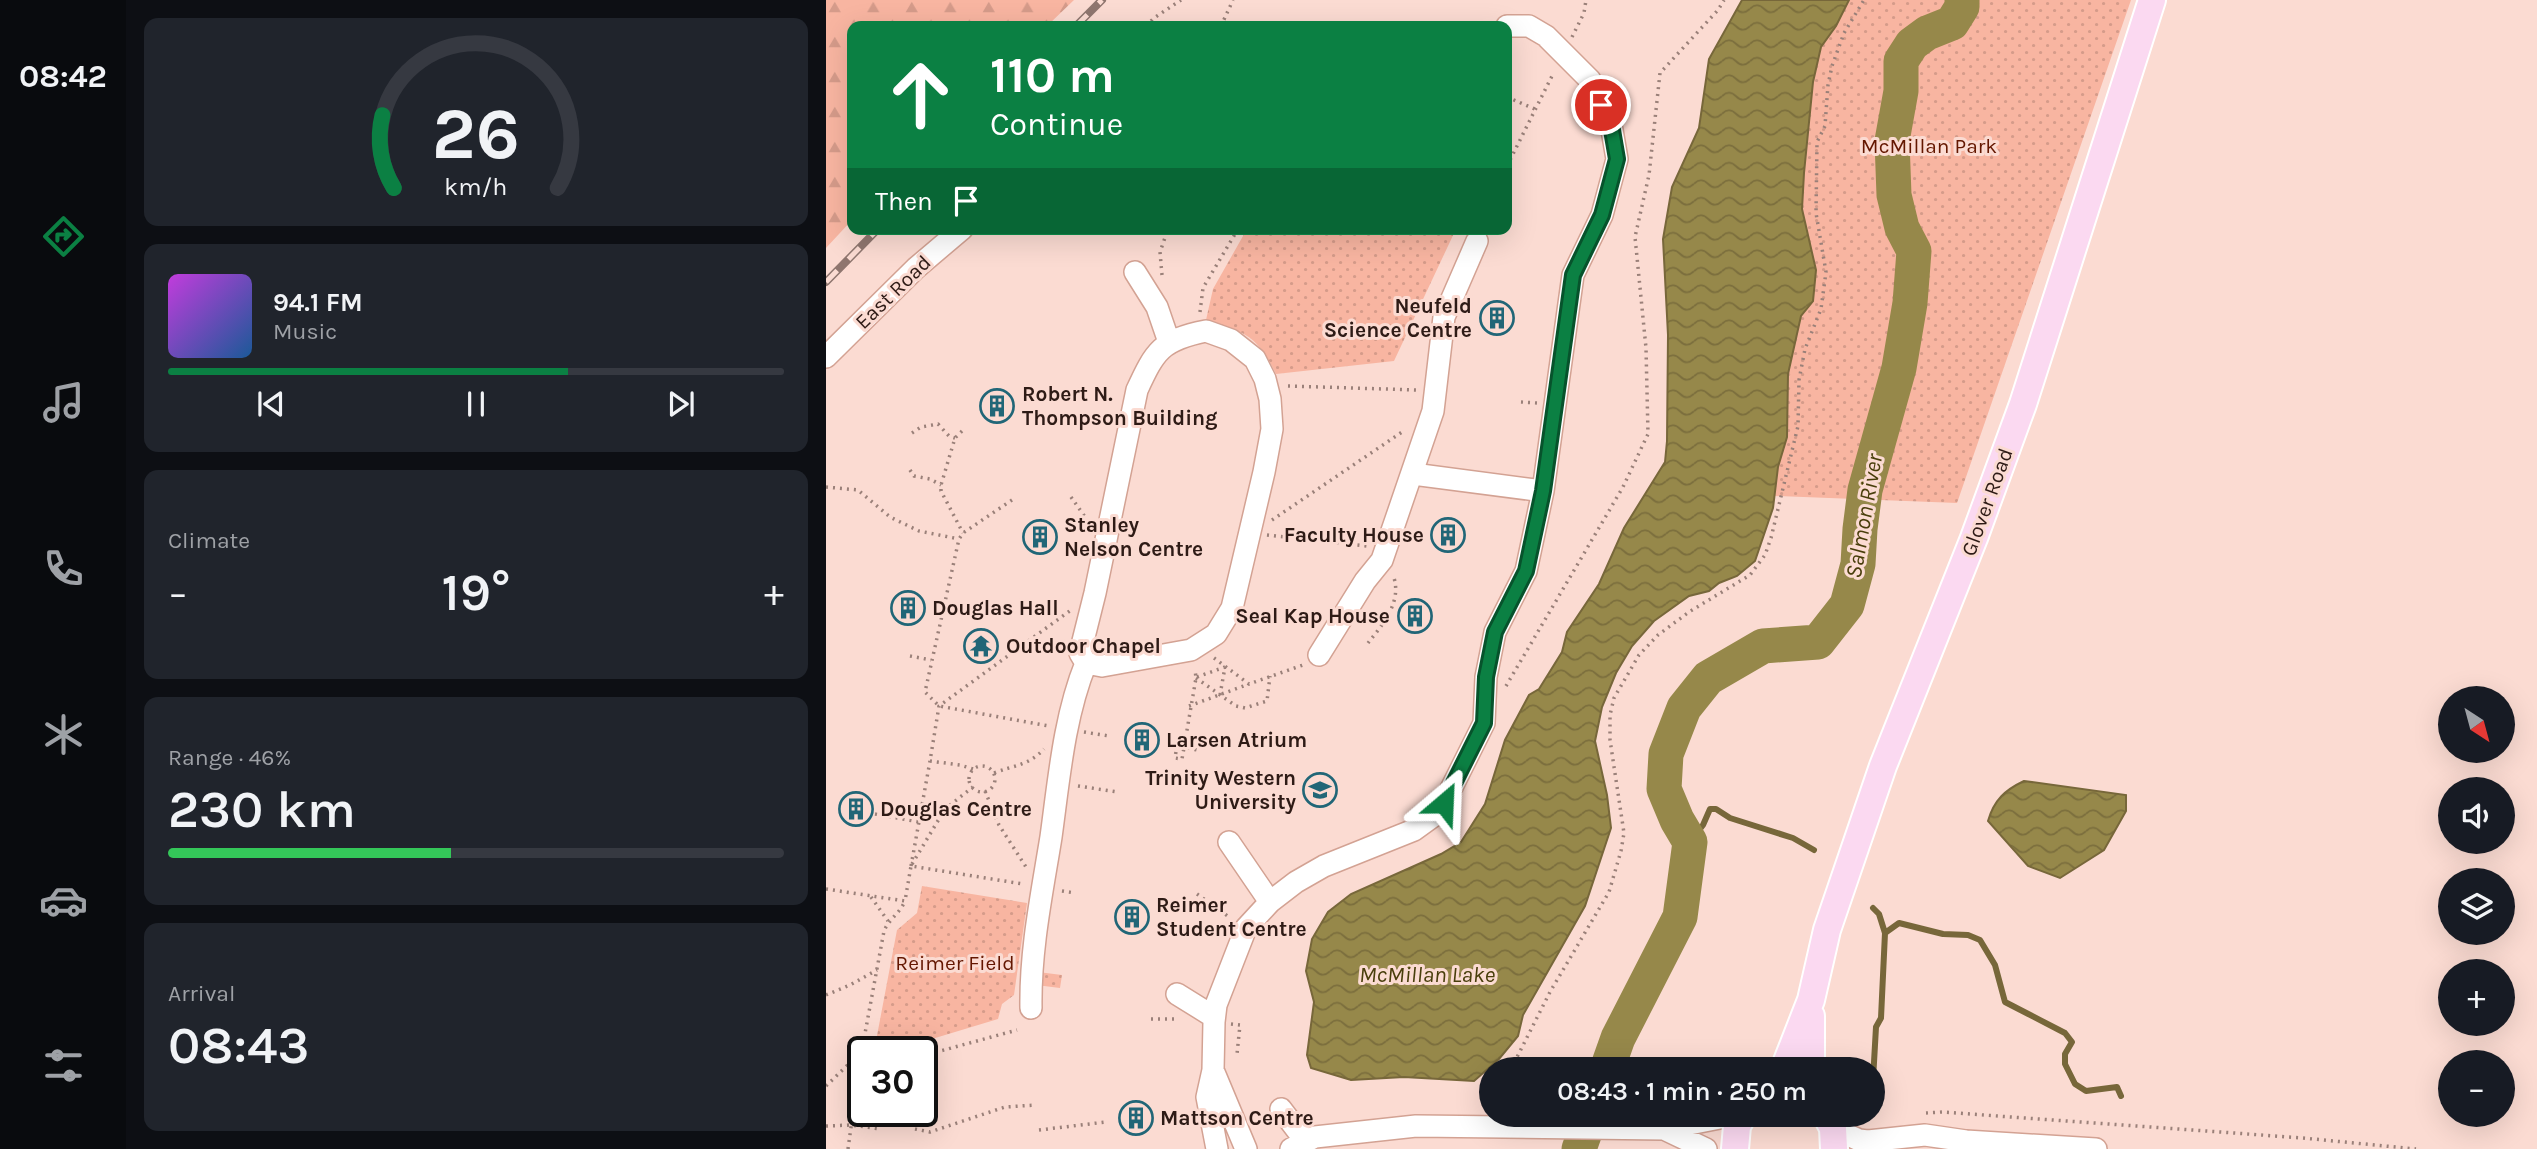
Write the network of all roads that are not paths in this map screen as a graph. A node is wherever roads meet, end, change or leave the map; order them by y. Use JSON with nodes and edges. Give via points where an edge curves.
{"nodes":[{"id":1,"x":2152,"y":0,"type":"edge"},
{"id":2,"x":1512,"y":26,"type":"edge"},
{"id":3,"x":955,"y":235,"type":"edge"},
{"id":4,"x":1477,"y":241,"type":"dead end"},
{"id":5,"x":1135,"y":272,"type":"dead end"},
{"id":6,"x":1169,"y":342,"type":"junction"},
{"id":7,"x":826,"y":357,"type":"edge"},
{"id":8,"x":1413,"y":474,"type":"junction"},
{"id":9,"x":1543,"y":491,"type":"junction"},
{"id":10,"x":1319,"y":655,"type":"road end"},
{"id":11,"x":1086,"y":663,"type":"junction"},
{"id":12,"x":1229,"y":842,"type":"dead end"},
{"id":13,"x":1270,"y":901,"type":"junction"},
{"id":14,"x":1177,"y":994,"type":"dead end"},
{"id":15,"x":1811,"y":1000,"type":"junction"},
{"id":16,"x":1031,"y":1008,"type":"dead end"},
{"id":17,"x":1214,"y":1017,"type":"junction"},
{"id":18,"x":1789,"y":1057,"type":"edge"},
{"id":19,"x":1811,"y":1057,"type":"edge"},
{"id":20,"x":1213,"y":1070,"type":"junction"},
{"id":21,"x":1281,"y":1109,"type":"dead end"},
{"id":22,"x":1666,"y":1127,"type":"edge"},
{"id":23,"x":1737,"y":1127,"type":"edge"},
{"id":24,"x":1660,"y":1128,"type":"junction"},
{"id":25,"x":1382,"y":1129,"type":"junction"},
{"id":26,"x":1831,"y":1130,"type":"edge"},
{"id":27,"x":1966,"y":1141,"type":"junction"},
{"id":28,"x":1298,"y":1145,"type":"edge"},
{"id":29,"x":1217,"y":1149,"type":"edge"},
{"id":30,"x":1246,"y":1149,"type":"edge"},
{"id":31,"x":1360,"y":1149,"type":"edge"},
{"id":32,"x":1706,"y":1149,"type":"edge"},
{"id":33,"x":1735,"y":1149,"type":"edge"},
{"id":34,"x":1936,"y":1149,"type":"edge"},
{"id":35,"x":2096,"y":1149,"type":"edge"}],
"edges":[{"from":1,"to":15,"type":"main road","name":"Glover Road","via":[[2023,404],[1883,766],[1827,930]]},
{"from":2,"to":9,"type":"street","via":[[1529,26],[1546,36],[1590,80],[1612,130],[1617,159],[1602,215],[1573,275]]},
{"from":3,"to":7,"type":"street","name":"East Road"},
{"from":4,"to":8,"type":"street","via":[[1444,317],[1435,401]]},
{"from":5,"to":6,"type":"street","via":[[1157,307]]},
{"from":6,"to":11,"type":"street","via":[[1151,360],[1137,390],[1080,653]]},
{"from":6,"to":11,"type":"street","via":[[1206,331],[1231,340],[1255,359],[1267,387],[1272,429],[1232,608],[1216,634],[1199,646],[1173,655],[1102,666]]},
{"from":8,"to":9,"type":"street"},
{"from":8,"to":10,"type":"street","via":[[1382,560]]},
{"from":9,"to":13,"type":"street","via":[[1526,571],[1495,632],[1486,677],[1484,723],[1444,803],[1414,830],[1324,866]]},
{"from":11,"to":16,"type":"street","via":[[1074,690],[1058,783],[1031,972]]},
{"from":12,"to":13,"type":"street"},
{"from":13,"to":17,"type":"street","via":[[1246,928]]},
{"from":14,"to":17,"type":"street"},
{"from":15,"to":18,"type":"main road","name":"Glover Road"},
{"from":15,"to":19,"type":"main road","name":"Glover Road"},
{"from":17,"to":20,"type":"street"},
{"from":20,"to":29,"type":"street","via":[[1207,1097]]},
{"from":20,"to":30,"type":"street"},
{"from":21,"to":28,"type":"street"},
{"from":22,"to":24,"type":"street"},
{"from":23,"to":33,"type":"main road"},
{"from":24,"to":25,"type":"street"},
{"from":24,"to":32,"type":"street"},
{"from":25,"to":28,"type":"street","via":[[1315,1137]]},
{"from":25,"to":31,"type":"street"},
{"from":26,"to":27,"type":"street","via":[[1859,1140],[1925,1135]]},
{"from":27,"to":34,"type":"street"},
{"from":27,"to":35,"type":"street"}]}
